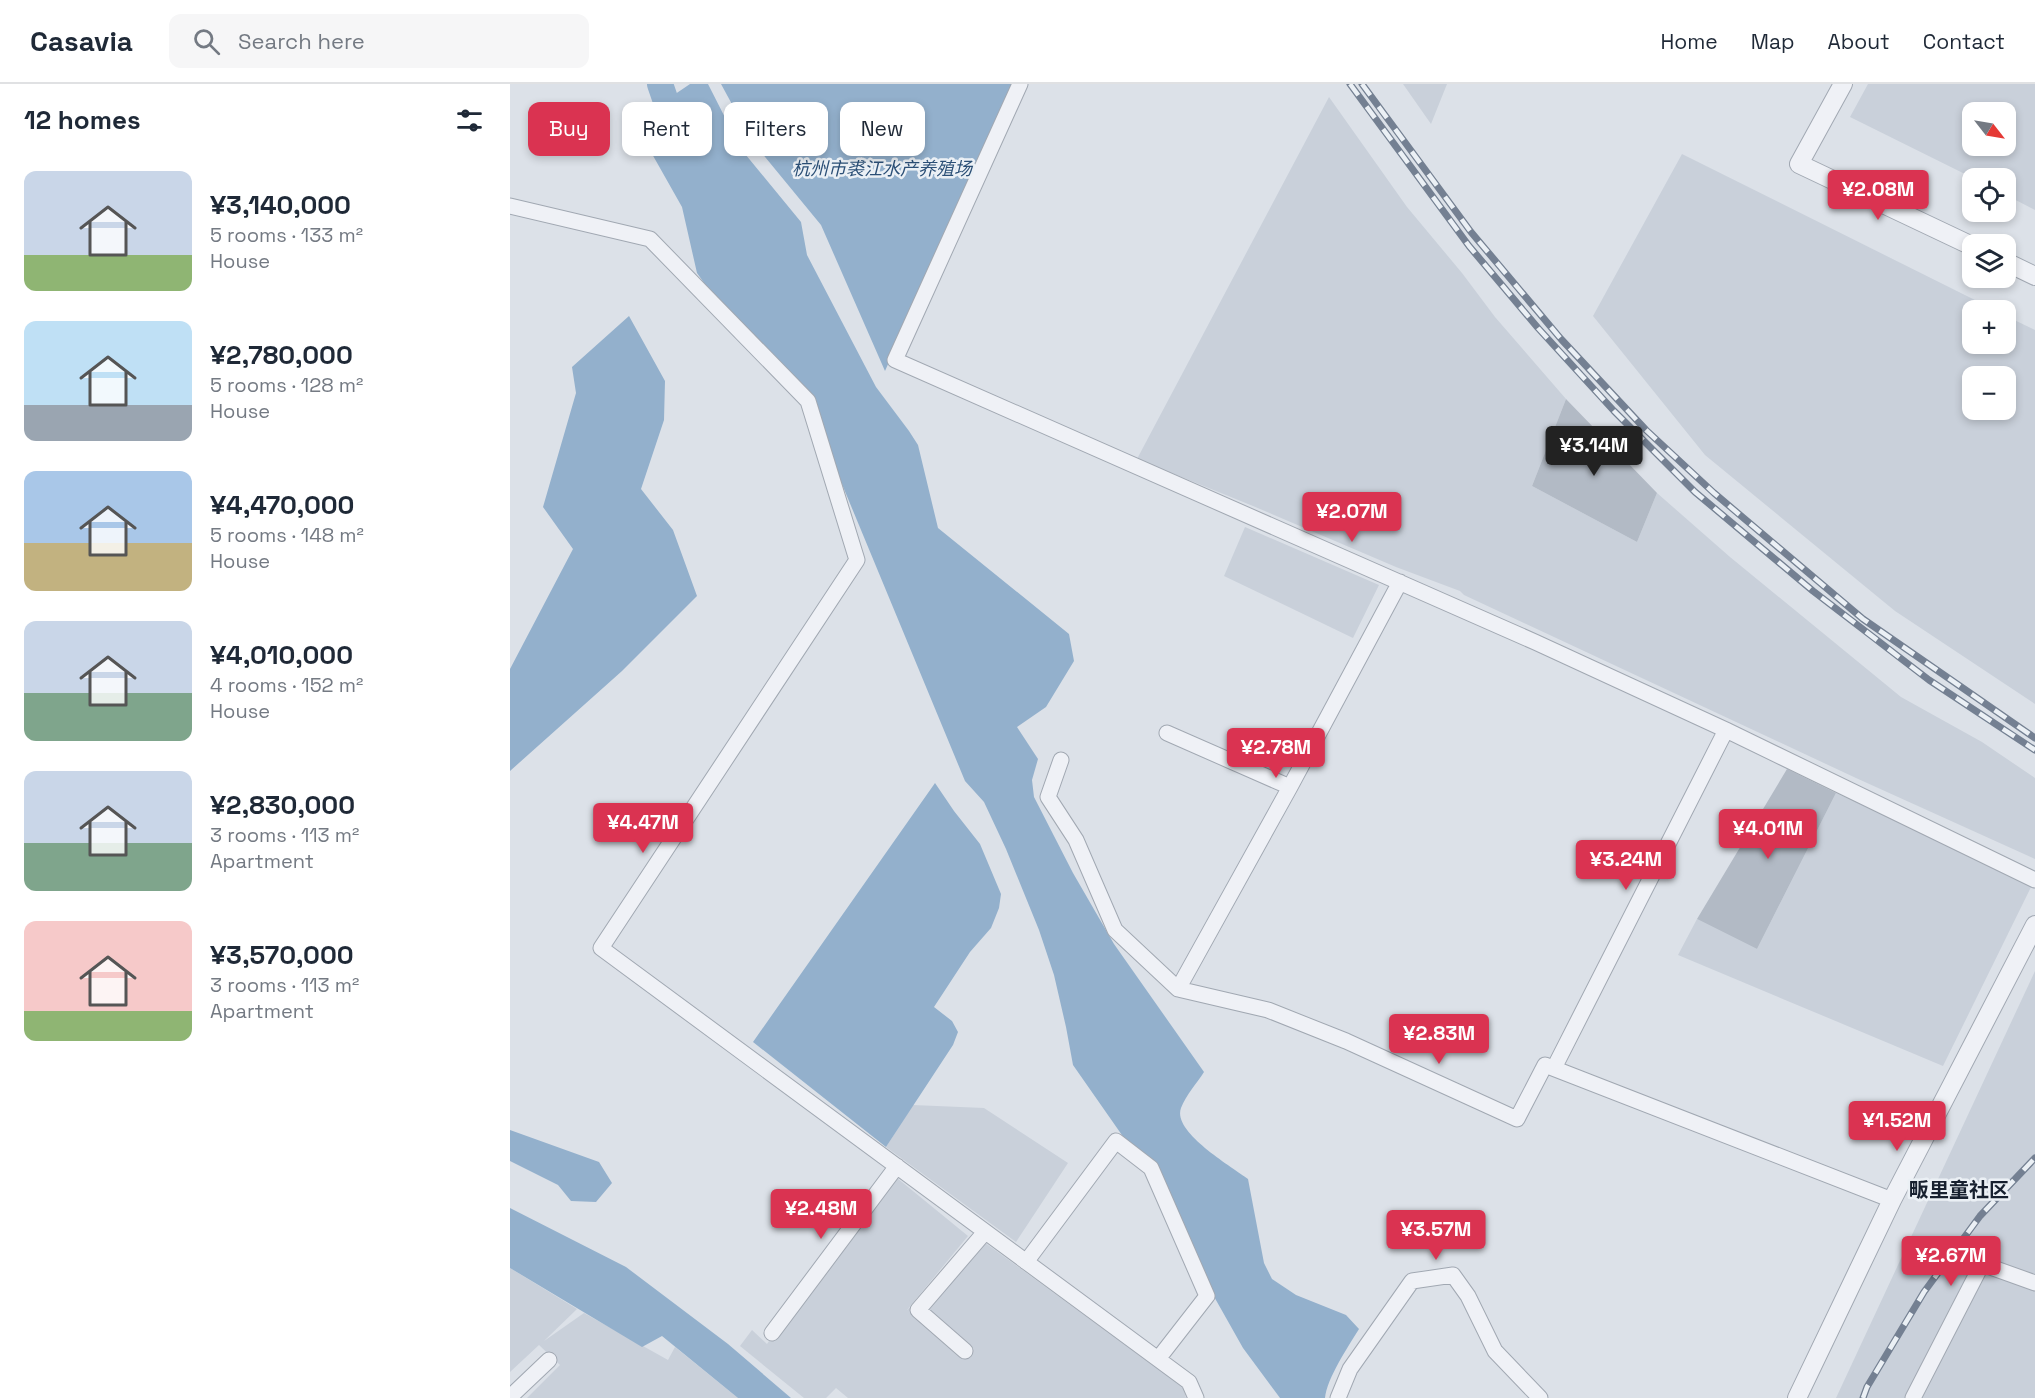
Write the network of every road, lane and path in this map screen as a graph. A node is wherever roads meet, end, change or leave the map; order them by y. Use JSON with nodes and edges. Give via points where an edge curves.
{"nodes":[{"id":1,"x":1020,"y":84,"type":"edge"},
{"id":2,"x":1843,"y":84,"type":"edge"},
{"id":3,"x":510,"y":206,"type":"edge"},
{"id":4,"x":1962,"y":241,"type":"edge"},
{"id":5,"x":2016,"y":267,"type":"edge"},
{"id":6,"x":2035,"y":276,"type":"edge"},
{"id":7,"x":1400,"y":582,"type":"junction"},
{"id":8,"x":1726,"y":730,"type":"junction"},
{"id":9,"x":1167,"y":734,"type":"dead end"},
{"id":10,"x":1061,"y":760,"type":"dead end"},
{"id":11,"x":1290,"y":787,"type":"junction"},
{"id":12,"x":2035,"y":880,"type":"edge"},
{"id":13,"x":2035,"y":925,"type":"edge"},
{"id":14,"x":1178,"y":989,"type":"junction"},
{"id":15,"x":1554,"y":1068,"type":"junction"},
{"id":16,"x":897,"y":1166,"type":"junction"},
{"id":17,"x":1892,"y":1200,"type":"junction"},
{"id":18,"x":986,"y":1232,"type":"junction"},
{"id":19,"x":1026,"y":1262,"type":"junction"},
{"id":20,"x":2035,"y":1283,"type":"edge"},
{"id":21,"x":772,"y":1333,"type":"dead end"},
{"id":22,"x":965,"y":1351,"type":"dead end"},
{"id":23,"x":1158,"y":1359,"type":"junction"},
{"id":24,"x":549,"y":1360,"type":"dead end"},
{"id":25,"x":510,"y":1397,"type":"edge"},
{"id":26,"x":1196,"y":1398,"type":"edge"},
{"id":27,"x":1338,"y":1398,"type":"edge"},
{"id":28,"x":1540,"y":1398,"type":"edge"},
{"id":29,"x":1797,"y":1398,"type":"edge"},
{"id":30,"x":1913,"y":1398,"type":"edge"}],
"edges":[{"from":1,"to":7,"type":"street","via":[[895,360]]},
{"from":2,"to":4,"type":"street","via":[[1799,164]]},
{"from":3,"to":16,"type":"street","via":[[650,239],[808,401],[857,560],[602,948]]},
{"from":5,"to":6,"type":"street"},
{"from":7,"to":8,"type":"street"},
{"from":7,"to":11,"type":"street"},
{"from":8,"to":12,"type":"street"},
{"from":8,"to":15,"type":"street"},
{"from":9,"to":11,"type":"street"},
{"from":10,"to":14,"type":"street","via":[[1048,797],[1076,840],[1115,930]]},
{"from":11,"to":14,"type":"street"},
{"from":13,"to":17,"type":"street"},
{"from":14,"to":15,"type":"street","via":[[1268,1010],[1517,1119],[1545,1065]]},
{"from":15,"to":17,"type":"street"},
{"from":16,"to":18,"type":"street"},
{"from":16,"to":21,"type":"street"},
{"from":17,"to":29,"type":"street"},
{"from":18,"to":19,"type":"street"},
{"from":18,"to":22,"type":"street","via":[[918,1310]]},
{"from":19,"to":23,"type":"street"},
{"from":19,"to":23,"type":"street","via":[[1116,1141],[1151,1168],[1207,1296]]},
{"from":20,"to":30,"type":"street","via":[[1982,1264]]},
{"from":23,"to":26,"type":"street","via":[[1189,1382]]},
{"from":24,"to":25,"type":"street"},
{"from":27,"to":28,"type":"street","via":[[1350,1369],[1412,1281],[1453,1275],[1495,1351]]}]}
